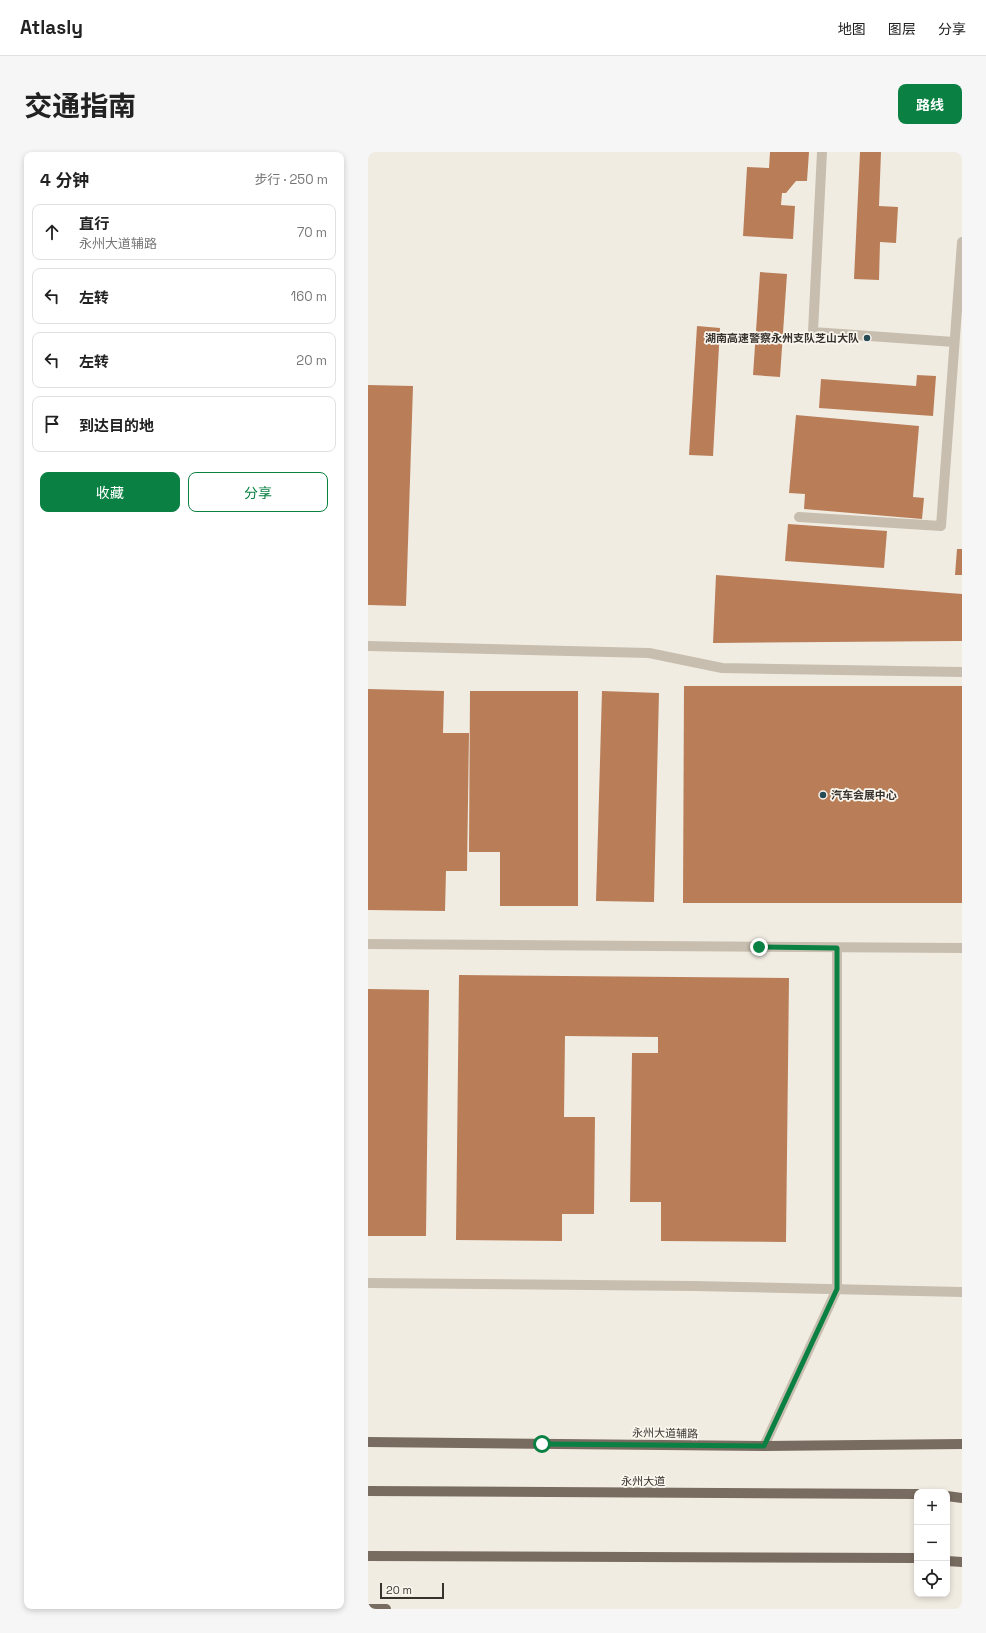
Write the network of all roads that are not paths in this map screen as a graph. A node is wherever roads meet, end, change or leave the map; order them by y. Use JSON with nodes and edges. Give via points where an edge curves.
{"nodes":[{"id":1,"x":822,"y":152,"type":"edge"},
{"id":2,"x":962,"y":242,"type":"edge"},
{"id":3,"x":954,"y":342,"type":"junction"},
{"id":4,"x":799,"y":517,"type":"dead end"},
{"id":5,"x":368,"y":646,"type":"edge"},
{"id":6,"x":962,"y":672,"type":"edge"},
{"id":7,"x":368,"y":944,"type":"edge"},
{"id":8,"x":837,"y":948,"type":"junction"},
{"id":9,"x":962,"y":948,"type":"edge"},
{"id":10,"x":368,"y":1283,"type":"edge"},
{"id":11,"x":837,"y":1289,"type":"junction"},
{"id":12,"x":962,"y":1292,"type":"edge"},
{"id":13,"x":368,"y":1442,"type":"edge"},
{"id":14,"x":962,"y":1444,"type":"edge"},
{"id":15,"x":764,"y":1446,"type":"junction"},
{"id":16,"x":368,"y":1491,"type":"edge"},
{"id":17,"x":962,"y":1493,"type":"edge"},
{"id":18,"x":914,"y":1494,"type":"edge"},
{"id":19,"x":950,"y":1495,"type":"edge"},
{"id":20,"x":950,"y":1496,"type":"edge"},
{"id":21,"x":962,"y":1498,"type":"edge"},
{"id":22,"x":368,"y":1556,"type":"edge"},
{"id":23,"x":962,"y":1556,"type":"edge"},
{"id":24,"x":950,"y":1557,"type":"edge"},
{"id":25,"x":914,"y":1558,"type":"edge"},
{"id":26,"x":950,"y":1560,"type":"edge"},
{"id":27,"x":962,"y":1562,"type":"edge"},
{"id":28,"x":368,"y":1609,"type":"edge"},
{"id":29,"x":386,"y":1609,"type":"edge"}],
"edges":[{"from":1,"to":3,"type":"lane","via":[[813,332]]},
{"from":2,"to":3,"type":"lane"},
{"from":3,"to":4,"type":"lane","via":[[941,526]]},
{"from":5,"to":6,"type":"lane","via":[[649,652],[722,668]]},
{"from":7,"to":8,"type":"lane"},
{"from":8,"to":9,"type":"lane"},
{"from":8,"to":11,"type":"lane"},
{"from":10,"to":11,"type":"lane"},
{"from":11,"to":12,"type":"lane"},
{"from":11,"to":15,"type":"lane"},
{"from":13,"to":15,"type":"main road","name":"永州大道辅路"},
{"from":14,"to":15,"type":"main road","name":"永州大道辅路"},
{"from":16,"to":18,"type":"main road","name":"永州大道"},
{"from":17,"to":19,"type":"main road"},
{"from":20,"to":21,"type":"main road"},
{"from":22,"to":25,"type":"main road"},
{"from":23,"to":24,"type":"main road"},
{"from":26,"to":27,"type":"main road"},
{"from":28,"to":29,"type":"main road"}]}
